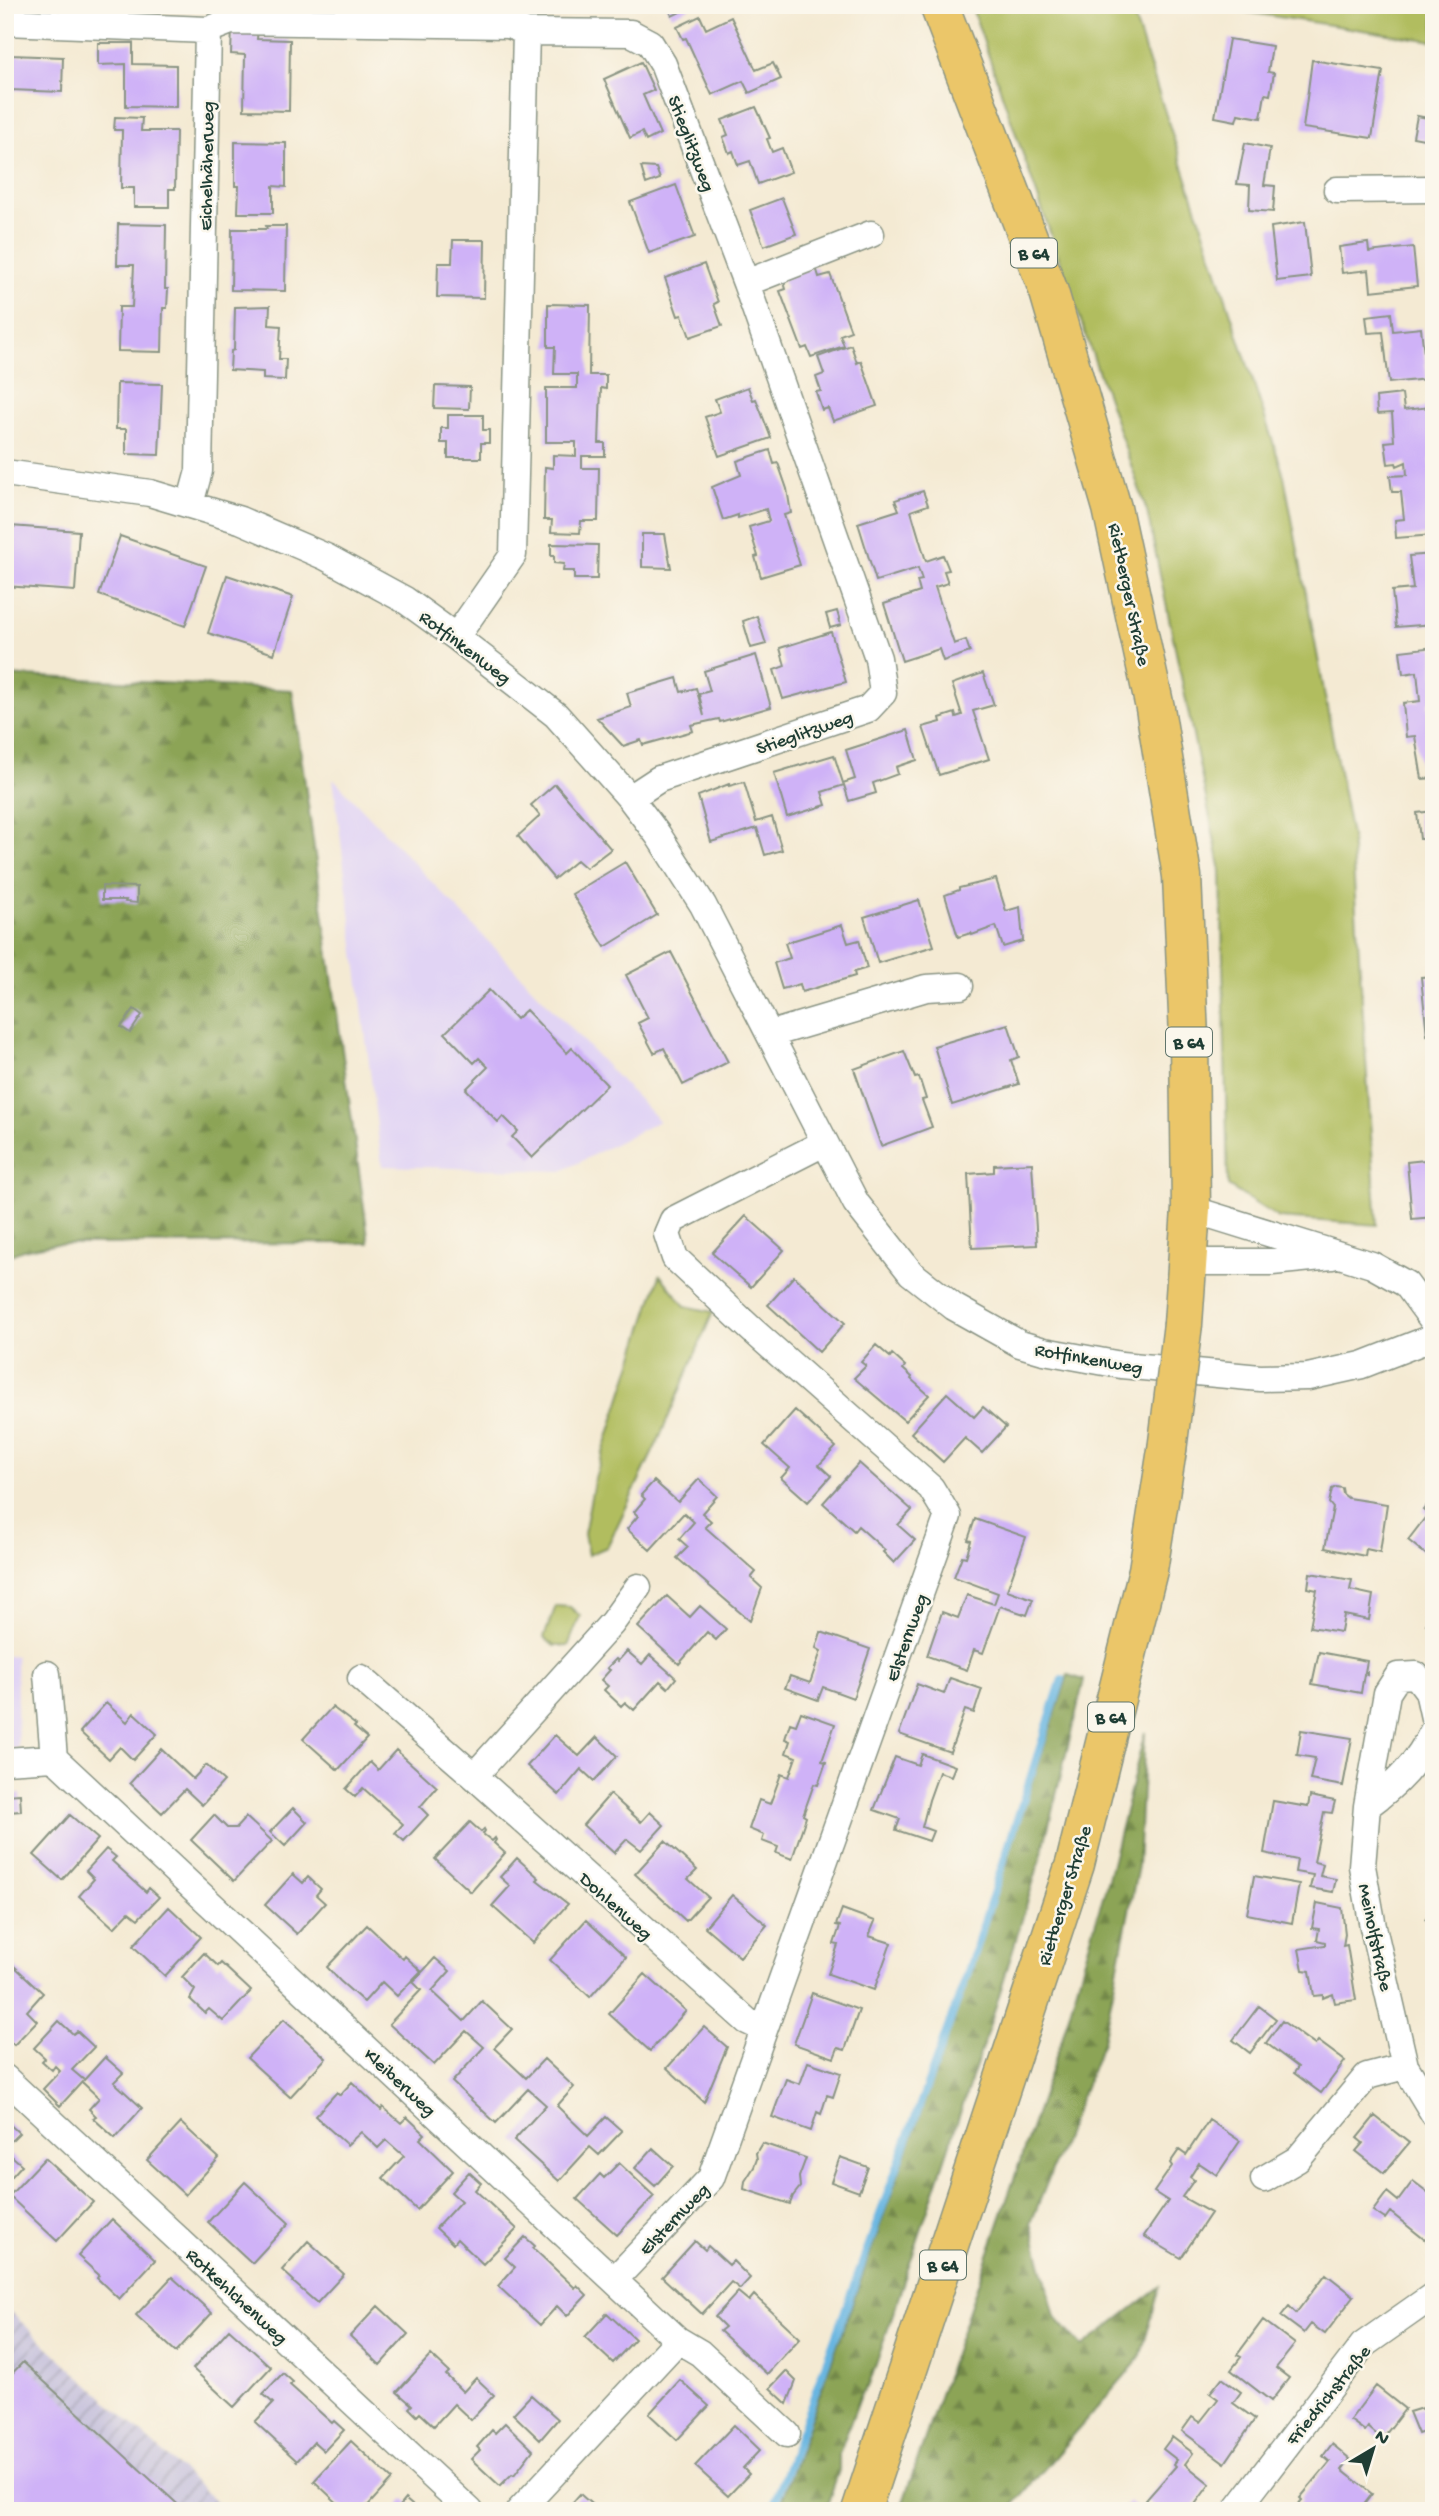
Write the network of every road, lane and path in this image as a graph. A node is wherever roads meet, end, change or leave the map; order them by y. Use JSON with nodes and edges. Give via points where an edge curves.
{"nodes":[{"id":1,"x":939,"y":5,"type":"edge"},
{"id":2,"x":5,"y":22,"type":"edge"},
{"id":3,"x":208,"y":30,"type":"junction"},
{"id":4,"x":526,"y":32,"type":"junction"},
{"id":5,"x":1434,"y":189,"type":"edge"},
{"id":6,"x":1337,"y":190,"type":"dead end"},
{"id":7,"x":871,"y":234,"type":"dead end"},
{"id":8,"x":746,"y":283,"type":"junction"},
{"id":9,"x":5,"y":473,"type":"edge"},
{"id":10,"x":190,"y":505,"type":"junction"},
{"id":11,"x":456,"y":637,"type":"junction"},
{"id":12,"x":630,"y":798,"type":"junction"},
{"id":13,"x":960,"y":986,"type":"dead end"},
{"id":14,"x":771,"y":1034,"type":"junction"},
{"id":15,"x":824,"y":1143,"type":"junction"},
{"id":16,"x":1191,"y":1209,"type":"junction"},
{"id":17,"x":1340,"y":1255,"type":"junction"},
{"id":18,"x":1186,"y":1262,"type":"junction"},
{"id":19,"x":1434,"y":1322,"type":"edge"},
{"id":20,"x":1434,"y":1337,"type":"edge"},
{"id":21,"x":638,"y":1587,"type":"dead end"},
{"id":22,"x":47,"y":1674,"type":"dead end"},
{"id":23,"x":361,"y":1678,"type":"dead end"},
{"id":24,"x":1434,"y":1718,"type":"edge"},
{"id":25,"x":1434,"y":1728,"type":"edge"},
{"id":26,"x":54,"y":1758,"type":"junction"},
{"id":27,"x":5,"y":1761,"type":"edge"},
{"id":28,"x":474,"y":1776,"type":"junction"},
{"id":29,"x":1367,"y":1806,"type":"junction"},
{"id":30,"x":764,"y":2029,"type":"junction"},
{"id":31,"x":1405,"y":2066,"type":"junction"},
{"id":32,"x":5,"y":2078,"type":"edge"},
{"id":33,"x":1434,"y":2114,"type":"edge"},
{"id":34,"x":1264,"y":2179,"type":"dead end"},
{"id":35,"x":614,"y":2280,"type":"junction"},
{"id":36,"x":1434,"y":2294,"type":"edge"},
{"id":37,"x":678,"y":2340,"type":"junction"},
{"id":38,"x":787,"y":2434,"type":"dead end"},
{"id":39,"x":470,"y":2511,"type":"edge"},
{"id":40,"x":519,"y":2511,"type":"edge"},
{"id":41,"x":861,"y":2511,"type":"edge"},
{"id":42,"x":1236,"y":2511,"type":"edge"}],
"edges":[{"from":1,"to":16,"type":"main road","name":"Rietberger Straße","number":"B 64","via":[[1049,292],[1112,508],[1152,694],[1182,876]]},
{"from":2,"to":3,"type":"street"},
{"from":3,"to":4,"type":"street","name":"Stieglitzweg","via":[[231,22],[509,25]]},
{"from":3,"to":10,"type":"street","name":"Eichelhäherweg","via":[[199,471]]},
{"from":4,"to":8,"type":"street","name":"Stieglitzweg","via":[[631,33],[650,43],[663,64]]},
{"from":4,"to":11,"type":"street","via":[[513,555]]},
{"from":5,"to":6,"type":"street"},
{"from":7,"to":8,"type":"street"},
{"from":8,"to":12,"type":"street","name":"Stieglitzweg","via":[[878,658],[883,693],[868,709],[659,779]]},
{"from":9,"to":10,"type":"street","name":"Rotfinkenweg","via":[[150,493]]},
{"from":10,"to":11,"type":"street","name":"Rotfinkenweg","via":[[240,520],[344,566],[405,600]]},
{"from":11,"to":12,"type":"street","name":"Rotfinkenweg","via":[[556,715]]},
{"from":12,"to":14,"type":"street","name":"Rotfinkenweg","via":[[703,905]]},
{"from":13,"to":14,"type":"street","via":[[926,988]]},
{"from":14,"to":15,"type":"street","name":"Rotfinkenweg"},
{"from":15,"to":20,"type":"street","name":"Rotfinkenweg","via":[[856,1203],[911,1273],[954,1307],[1020,1344],[1121,1365],[1260,1378],[1308,1377],[1362,1365]]},
{"from":15,"to":30,"type":"street","name":"Elsternweg","via":[[673,1220],[667,1234],[675,1258],[931,1488],[948,1516]]},
{"from":16,"to":17,"type":"street"},
{"from":16,"to":18,"type":"main road","name":"Rietberger Straße","number":"B 64"},
{"from":17,"to":18,"type":"street","via":[[1272,1262]]},
{"from":17,"to":19,"type":"street","via":[[1372,1265],[1406,1284]]},
{"from":18,"to":41,"type":"main road","name":"Rietberger Straße","number":"B 64","bridge":true,"via":[[1183,1324],[1148,1570],[1075,1864]]},
{"from":21,"to":28,"type":"street","via":[[612,1623]]},
{"from":22,"to":26,"type":"street"},
{"from":23,"to":28,"type":"street","name":"Dohlenweg"},
{"from":24,"to":29,"type":"street","name":"Meinolfstraße","via":[[1429,1692],[1416,1675],[1398,1676],[1387,1693]]},
{"from":25,"to":29,"type":"street","via":[[1396,1784]]},
{"from":26,"to":27,"type":"street"},
{"from":26,"to":35,"type":"street","name":"Kleiberweg"},
{"from":28,"to":30,"type":"street","name":"Dohlenweg","via":[[747,2021]]},
{"from":29,"to":31,"type":"street","name":"Meinolfstraße","via":[[1362,1866]]},
{"from":30,"to":35,"type":"street","name":"Elsternweg","via":[[711,2178]]},
{"from":31,"to":33,"type":"street","name":"Meinolfstraße"},
{"from":31,"to":34,"type":"street","via":[[1367,2076],[1298,2159]]},
{"from":32,"to":39,"type":"street","name":"Rotkehlchenweg"},
{"from":35,"to":37,"type":"street","name":"Kleiberweg"},
{"from":36,"to":42,"type":"street","name":"Friedrichstraße","via":[[1363,2345]]},
{"from":37,"to":38,"type":"street","name":"Kleiberweg","via":[[700,2353]]},
{"from":37,"to":40,"type":"street"}]}
